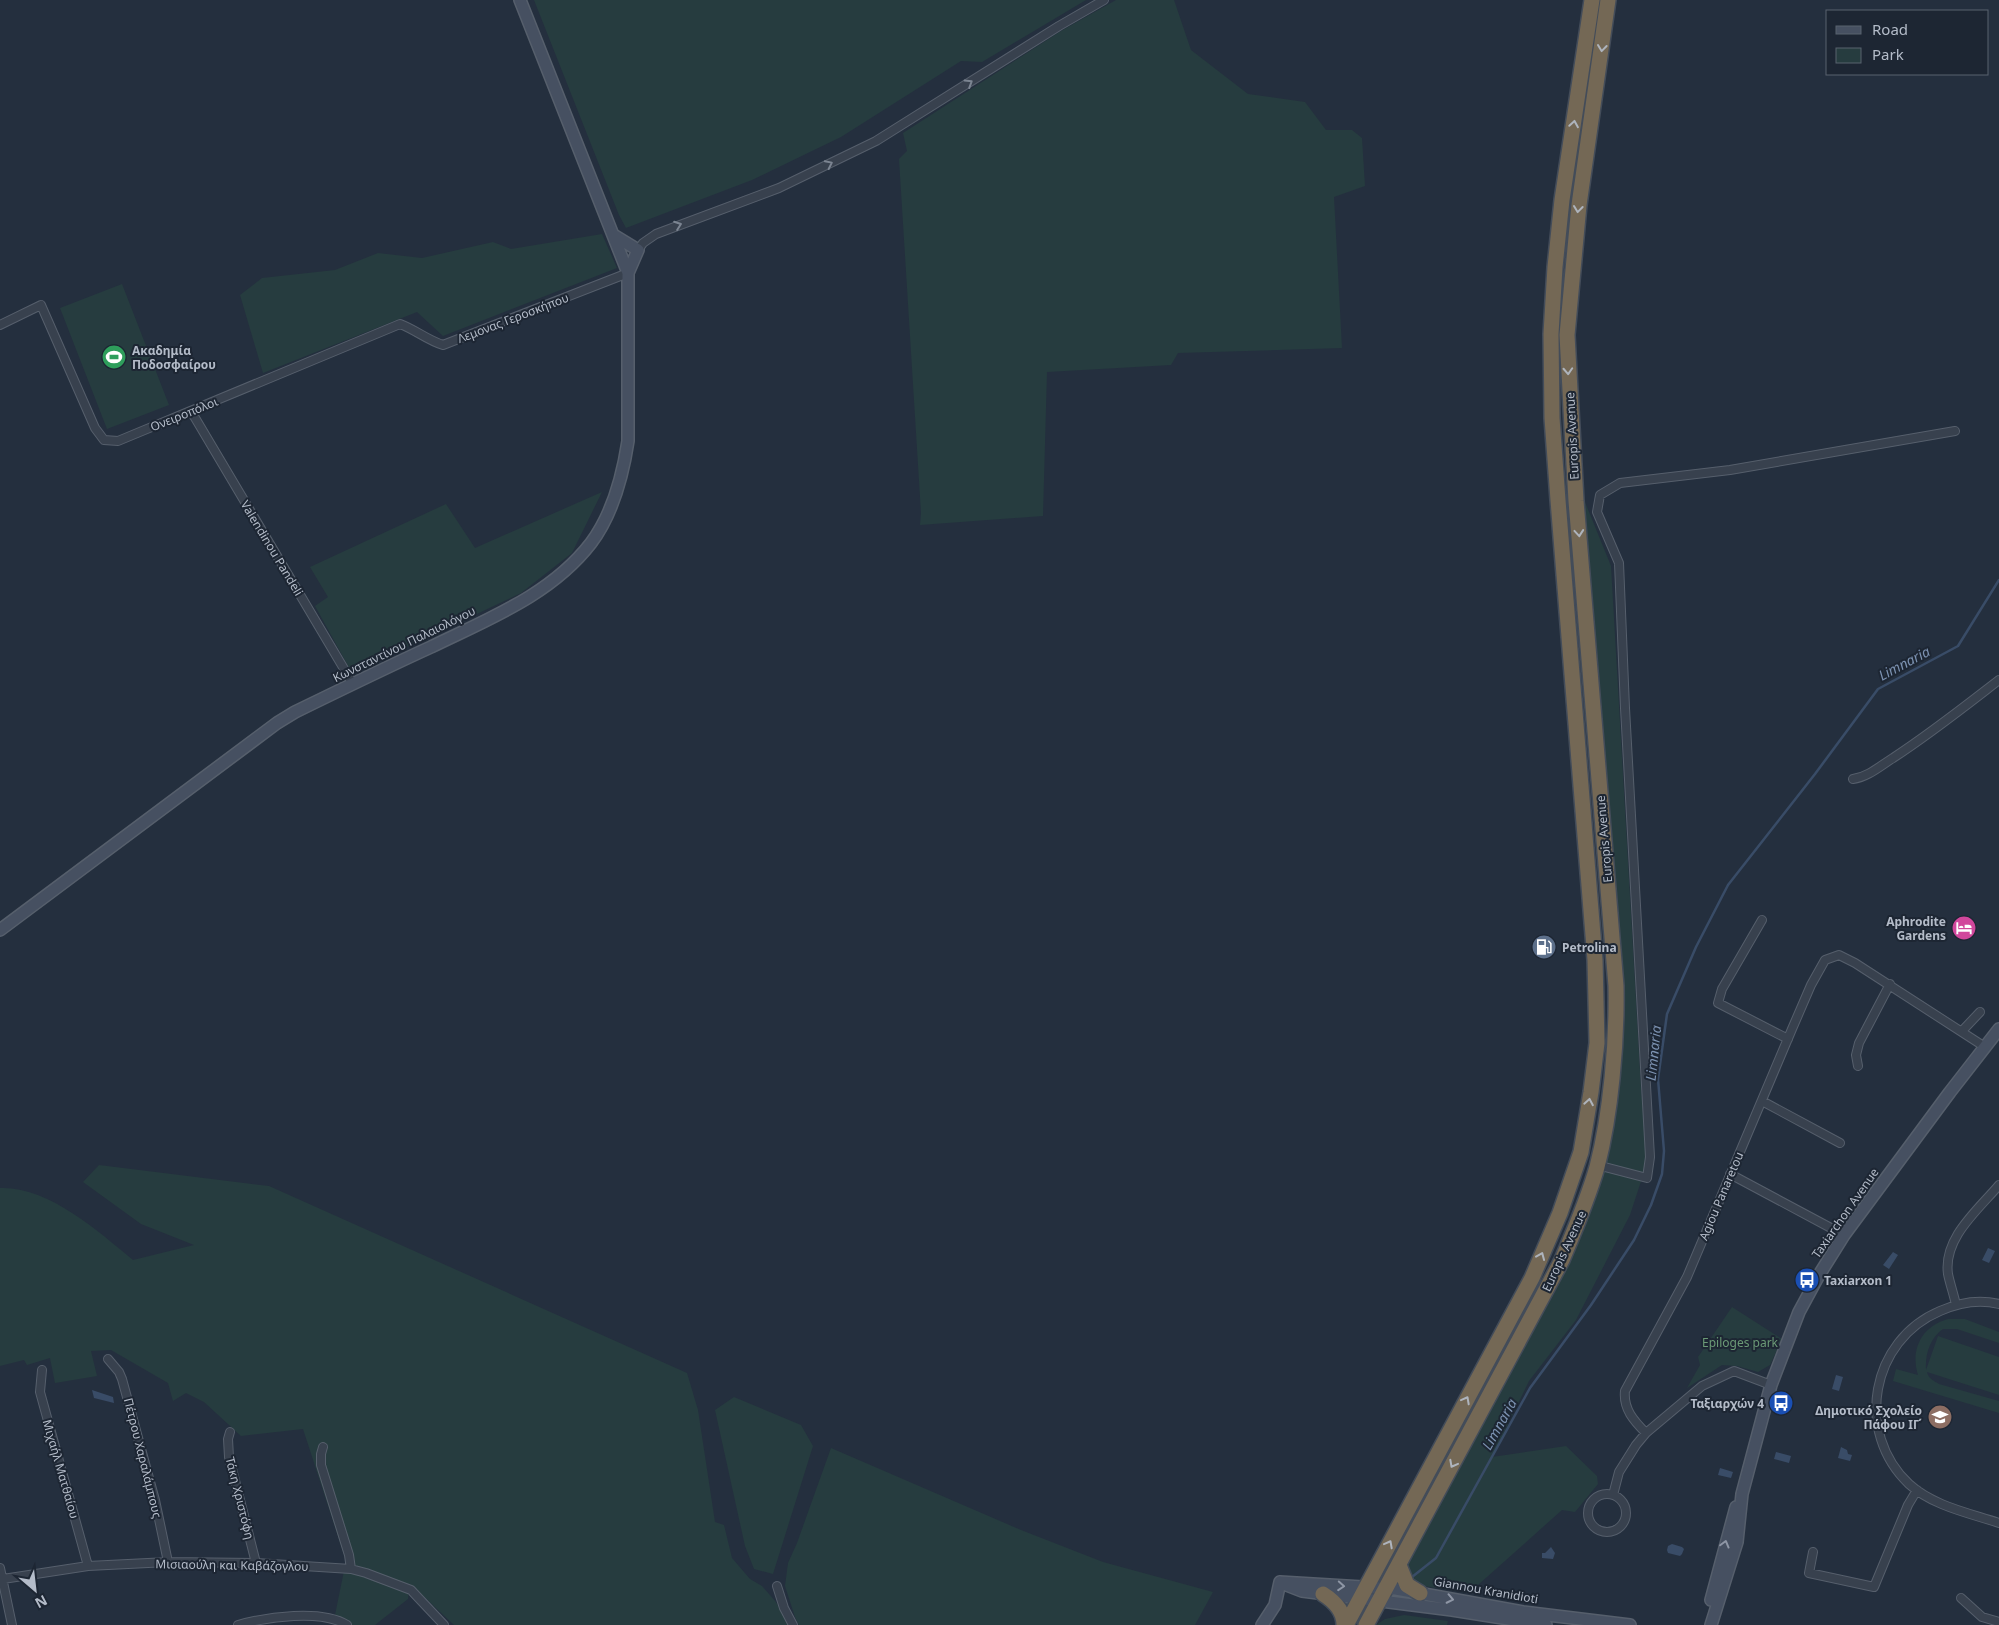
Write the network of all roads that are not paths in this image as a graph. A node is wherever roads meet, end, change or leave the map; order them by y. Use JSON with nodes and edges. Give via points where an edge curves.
{"nodes":[{"id":1,"x":520,"y":0,"type":"edge"},
{"id":2,"x":1104,"y":0,"type":"edge"},
{"id":3,"x":1592,"y":0,"type":"edge"},
{"id":4,"x":1608,"y":0,"type":"edge"},
{"id":5,"x":614,"y":236,"type":"junction"},
{"id":6,"x":638,"y":250,"type":"junction"},
{"id":7,"x":628,"y":273,"type":"junction"},
{"id":8,"x":400,"y":324,"type":"joint"},
{"id":9,"x":0,"y":325,"type":"edge"},
{"id":10,"x":191,"y":411,"type":"junction"},
{"id":11,"x":1956,"y":431,"type":"dead end"},
{"id":12,"x":1999,"y":680,"type":"edge"},
{"id":13,"x":353,"y":684,"type":"junction"},
{"id":14,"x":1853,"y":779,"type":"dead end"},
{"id":15,"x":1762,"y":920,"type":"dead end"},
{"id":16,"x":0,"y":930,"type":"edge"},
{"id":17,"x":1890,"y":984,"type":"junction"},
{"id":18,"x":1980,"y":1012,"type":"dead end"},
{"id":19,"x":1999,"y":1029,"type":"edge"},
{"id":20,"x":1962,"y":1031,"type":"junction"},
{"id":21,"x":1788,"y":1039,"type":"junction"},
{"id":22,"x":1985,"y":1047,"type":"junction"},
{"id":23,"x":1858,"y":1066,"type":"dead end"},
{"id":24,"x":1762,"y":1101,"type":"junction"},
{"id":25,"x":1840,"y":1143,"type":"dead end"},
{"id":26,"x":1597,"y":1165,"type":"junction"},
{"id":27,"x":1730,"y":1174,"type":"junction"},
{"id":28,"x":1999,"y":1185,"type":"edge"},
{"id":29,"x":1844,"y":1235,"type":"junction"},
{"id":30,"x":1956,"y":1304,"type":"junction"},
{"id":31,"x":1999,"y":1304,"type":"edge"},
{"id":32,"x":108,"y":1359,"type":"dead end"},
{"id":33,"x":42,"y":1370,"type":"dead end"},
{"id":34,"x":1771,"y":1386,"type":"junction"},
{"id":35,"x":230,"y":1432,"type":"dead end"},
{"id":36,"x":1646,"y":1433,"type":"junction"},
{"id":37,"x":323,"y":1447,"type":"dead end"},
{"id":38,"x":1917,"y":1490,"type":"junction"},
{"id":39,"x":1742,"y":1494,"type":"junction"},
{"id":40,"x":1613,"y":1495,"type":"junction"},
{"id":41,"x":1999,"y":1522,"type":"edge"},
{"id":42,"x":1813,"y":1552,"type":"dead end"},
{"id":43,"x":168,"y":1562,"type":"junction"},
{"id":44,"x":256,"y":1563,"type":"junction"},
{"id":45,"x":1399,"y":1565,"type":"junction"},
{"id":46,"x":88,"y":1566,"type":"junction"},
{"id":47,"x":0,"y":1568,"type":"edge"},
{"id":48,"x":351,"y":1569,"type":"junction"},
{"id":49,"x":3,"y":1579,"type":"junction"},
{"id":50,"x":1280,"y":1582,"type":"junction"},
{"id":51,"x":777,"y":1586,"type":"dead end"},
{"id":52,"x":1420,"y":1592,"type":"junction"},
{"id":53,"x":1363,"y":1593,"type":"junction"},
{"id":54,"x":1323,"y":1594,"type":"junction"},
{"id":55,"x":1381,"y":1595,"type":"junction"},
{"id":56,"x":1961,"y":1598,"type":"dead end"},
{"id":57,"x":1715,"y":1610,"type":"junction"},
{"id":58,"x":1999,"y":1622,"type":"edge"},
{"id":59,"x":1604,"y":1623,"type":"edge"},
{"id":60,"x":12,"y":1625,"type":"edge"},
{"id":61,"x":238,"y":1625,"type":"edge"},
{"id":62,"x":347,"y":1625,"type":"edge"},
{"id":63,"x":444,"y":1625,"type":"edge"},
{"id":64,"x":793,"y":1625,"type":"edge"},
{"id":65,"x":1262,"y":1625,"type":"edge"},
{"id":66,"x":1345,"y":1625,"type":"edge"},
{"id":67,"x":1366,"y":1625,"type":"edge"},
{"id":68,"x":1546,"y":1625,"type":"edge"},
{"id":69,"x":1630,"y":1625,"type":"edge"},
{"id":70,"x":1704,"y":1625,"type":"edge"},
{"id":71,"x":1711,"y":1625,"type":"edge"},
{"id":72,"x":1719,"y":1625,"type":"edge"}],
"edges":[{"from":1,"to":5,"type":"main road"},
{"from":6,"to":2,"type":"street","one_way":true,"via":[[656,234],[779,188],[876,141]]},
{"from":53,"to":3,"type":"highway","name":"Europis Avenue","one_way":true,"via":[[1532,1278],[1560,1213],[1581,1152],[1591,1092],[1597,1043],[1596,968],[1552,418],[1551,334],[1562,200]]},
{"from":4,"to":26,"type":"highway","name":"Europis Avenue","one_way":true,"via":[[1579,205],[1567,335],[1576,501],[1616,986],[1617,1023]]},
{"from":5,"to":6,"type":"main road"},
{"from":5,"to":7,"type":"main road"},
{"from":6,"to":7,"type":"main road"},
{"from":7,"to":8,"type":"street","name":"Λεμονας Γεροσκήπου","via":[[443,345]]},
{"from":7,"to":13,"type":"main road","name":"Κωνσταντίνου Παλαιολόγου","via":[[628,440],[618,485],[592,542],[555,580],[519,604]]},
{"from":8,"to":10,"type":"street","name":"Ονειροπόλοι"},
{"from":9,"to":10,"type":"street","name":"Ονειροπόλοι","via":[[41,305],[104,440],[118,441]]},
{"from":10,"to":13,"type":"street","name":"Valendinou Pandeli"},
{"from":11,"to":26,"type":"street","via":[[1730,470],[1620,483],[1600,495],[1597,512],[1619,563],[1650,1157],[1646,1178]]},
{"from":12,"to":14,"type":"street","via":[[1909,747],[1868,774]]},
{"from":13,"to":16,"type":"main road","name":"Κωνσταντίνου Παλαιολόγου","via":[[295,712],[252,740]]},
{"from":15,"to":21,"type":"street","via":[[1722,989],[1718,1003]]},
{"from":17,"to":20,"type":"street"},
{"from":17,"to":21,"type":"street","name":"Agiou Panaretou","via":[[1838,956],[1825,960]]},
{"from":17,"to":23,"type":"street","via":[[1859,1043]]},
{"from":18,"to":20,"type":"street"},
{"from":19,"to":22,"type":"main road","name":"Taxiarchon Avenue"},
{"from":20,"to":22,"type":"street"},
{"from":21,"to":24,"type":"street","name":"Agiou Panaretou"},
{"from":22,"to":29,"type":"main road","name":"Taxiarchon Avenue"},
{"from":24,"to":25,"type":"street"},
{"from":24,"to":27,"type":"street","name":"Agiou Panaretou"},
{"from":26,"to":45,"type":"highway","name":"Europis Avenue","one_way":true,"via":[[1586,1204],[1562,1260]]},
{"from":27,"to":29,"type":"street"},
{"from":27,"to":36,"type":"street","name":"Agiou Panaretou","via":[[1687,1277],[1625,1391],[1627,1408]]},
{"from":28,"to":30,"type":"street","via":[[1952,1243],[1948,1273]]},
{"from":29,"to":34,"type":"main road","name":"Taxiarchon Avenue","via":[[1799,1312]]},
{"from":30,"to":31,"type":"street"},
{"from":30,"to":38,"type":"street","via":[[1918,1323],[1898,1342],[1884,1366],[1877,1391],[1877,1422],[1884,1446],[1899,1472]]},
{"from":32,"to":43,"type":"street","name":"Πέτρου Χαραλάμπους","via":[[119,1372],[124,1387]]},
{"from":33,"to":46,"type":"street","name":"Μιχαήλ Ματθαίου","via":[[40,1392]]},
{"from":34,"to":36,"type":"street","via":[[1734,1372],[1702,1386]]},
{"from":34,"to":39,"type":"main road","name":"Taxiarchon Avenue"},
{"from":35,"to":44,"type":"street","name":"Τάκη Χριστόφη","via":[[229,1457]]},
{"from":36,"to":40,"type":"street","via":[[1619,1472]]},
{"from":37,"to":48,"type":"street","via":[[321,1465]]},
{"from":38,"to":41,"type":"street","via":[[1951,1508]]},
{"from":38,"to":42,"type":"street","via":[[1874,1587],[1809,1573]]},
{"from":39,"to":57,"type":"main road","name":"Taxiarchon Avenue","via":[[1737,1542]]},
{"from":70,"to":39,"type":"main road","name":"Taxiarchon Avenue","one_way":true,"via":[[1732,1518]]},
{"from":40,"to":40,"type":"street","via":[[1623,1503],[1625,1519],[1615,1530],[1600,1531],[1589,1521],[1588,1506],[1598,1496]]},
{"from":43,"to":44,"type":"street","name":"Μισιαούλη και Καβάζογλου"},
{"from":43,"to":46,"type":"street","name":"Μισιαούλη και Καβάζογλου"},
{"from":44,"to":48,"type":"street","name":"Μισιαούλη και Καβάζογλου"},
{"from":45,"to":52,"type":"highway","via":[[1407,1585]]},
{"from":45,"to":55,"type":"highway","name":"Europis Avenue"},
{"from":46,"to":49,"type":"street","name":"Μισιαούλη και Καβάζογλου"},
{"from":47,"to":49,"type":"street"},
{"from":48,"to":63,"type":"street","name":"Μισιαούλη και Καβάζογλου","via":[[410,1590]]},
{"from":49,"to":60,"type":"street"},
{"from":50,"to":53,"type":"main road","one_way":true},
{"from":50,"to":54,"type":"main road","via":[[1297,1591]]},
{"from":50,"to":65,"type":"main road","via":[[1275,1605]]},
{"from":51,"to":64,"type":"street"},
{"from":52,"to":55,"type":"main road","name":"Giannou Kranidioti"},
{"from":52,"to":59,"type":"main road","name":"Giannou Kranidioti","one_way":true,"via":[[1523,1612]]},
{"from":53,"to":54,"type":"main road"},
{"from":53,"to":55,"type":"main road","name":"Giannou Kranidioti"},
{"from":53,"to":66,"type":"highway","name":"Europis Avenue"},
{"from":54,"to":66,"type":"highway","via":[[1339,1608]]},
{"from":55,"to":67,"type":"highway","name":"Europis Avenue"},
{"from":55,"to":68,"type":"main road","name":"Giannou Kranidioti"},
{"from":56,"to":58,"type":"street","via":[[1982,1617]]},
{"from":57,"to":71,"type":"main road","name":"Taxiarchon Avenue"},
{"from":57,"to":72,"type":"main road"},
{"from":59,"to":69,"type":"main road","name":"Giannou Kranidioti"},
{"from":61,"to":62,"type":"street","via":[[282,1617],[312,1616],[331,1618]]}]}
